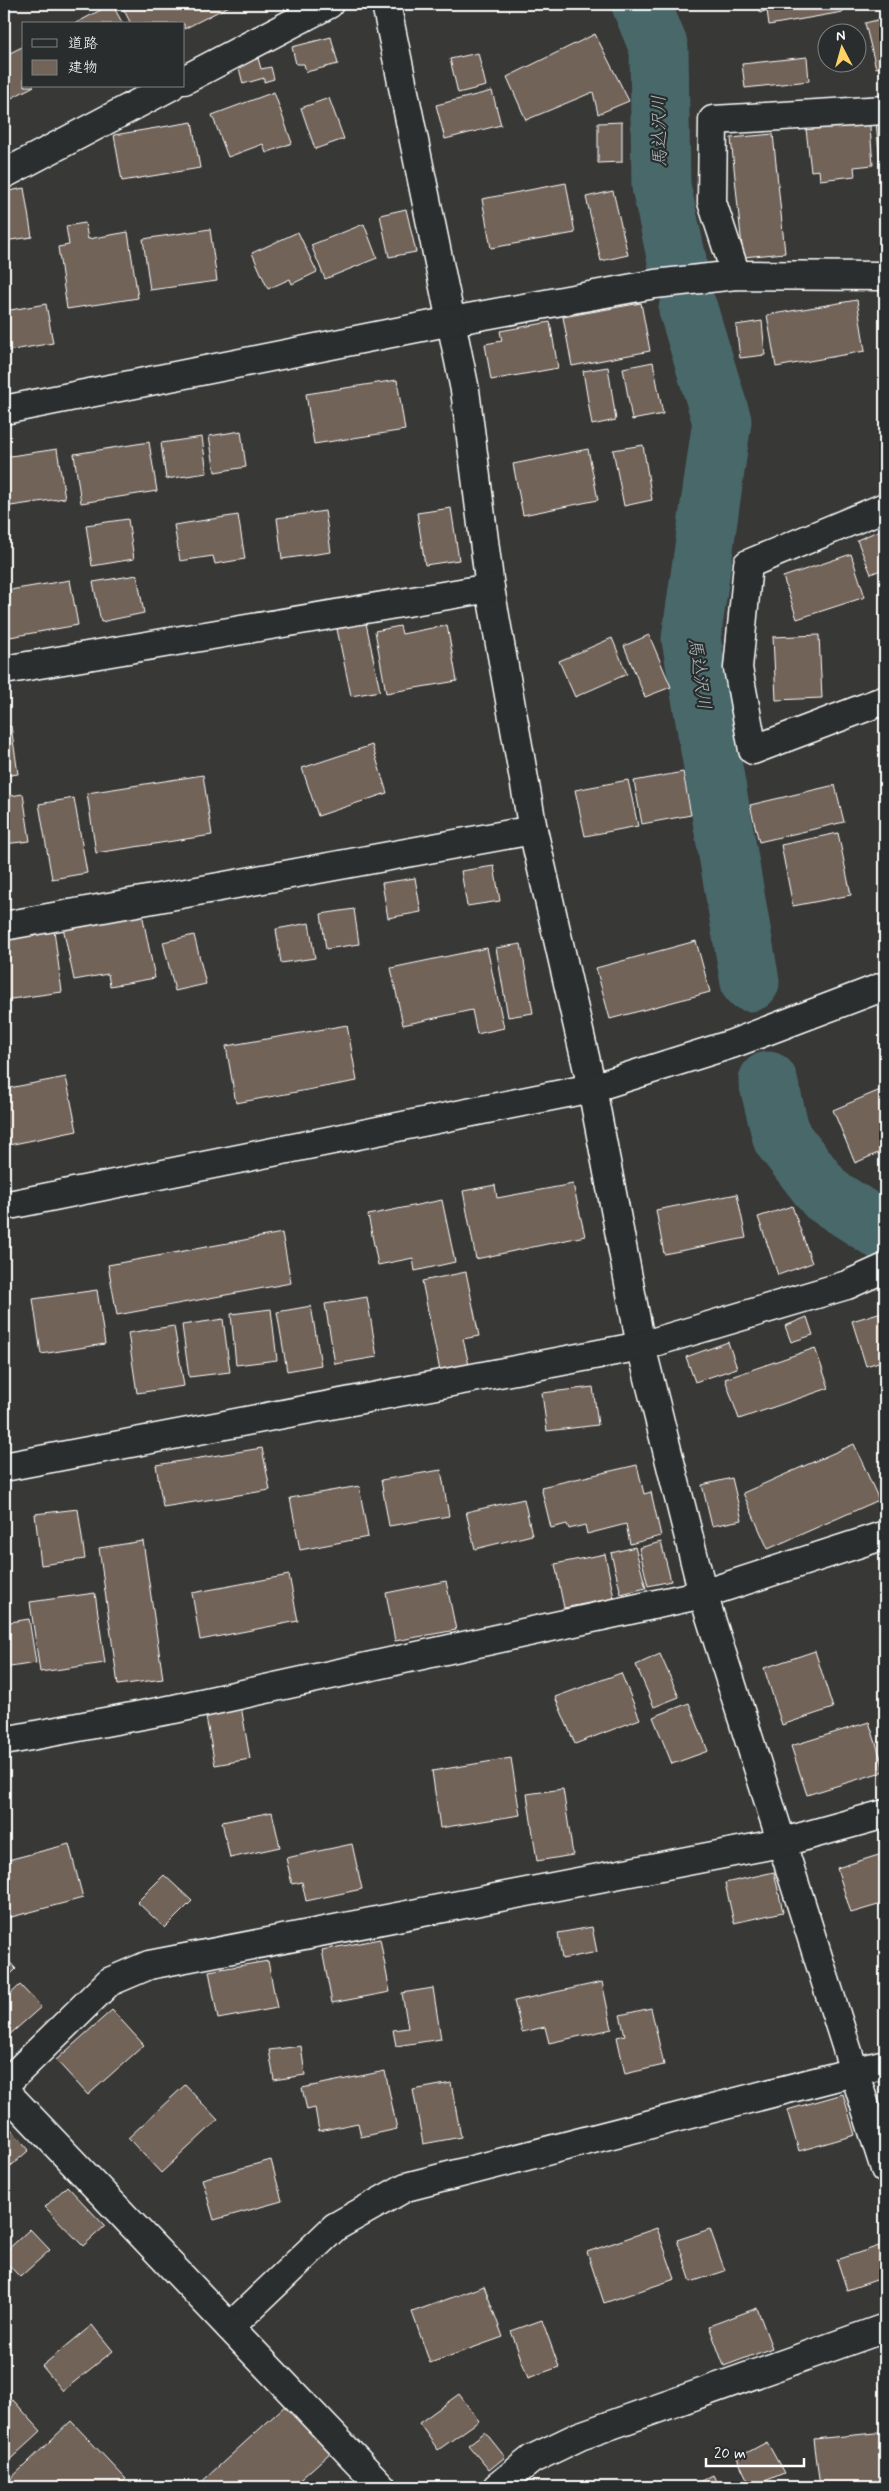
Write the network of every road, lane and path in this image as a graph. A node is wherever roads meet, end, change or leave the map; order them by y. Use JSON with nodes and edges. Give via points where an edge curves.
{"nodes":[{"id":1,"x":329,"y":4,"type":"edge"},
{"id":2,"x":386,"y":4,"type":"edge"},
{"id":3,"x":185,"y":79,"type":"edge"},
{"id":4,"x":167,"y":88,"type":"edge"},
{"id":5,"x":885,"y":110,"type":"edge"},
{"id":6,"x":4,"y":174,"type":"edge"},
{"id":7,"x":736,"y":275,"type":"junction"},
{"id":8,"x":885,"y":276,"type":"edge"},
{"id":9,"x":452,"y":321,"type":"junction"},
{"id":10,"x":4,"y":410,"type":"edge"},
{"id":11,"x":885,"y":507,"type":"edge"},
{"id":12,"x":490,"y":588,"type":"junction"},
{"id":13,"x":4,"y":670,"type":"edge"},
{"id":14,"x":885,"y":700,"type":"edge"},
{"id":15,"x":533,"y":830,"type":"junction"},
{"id":16,"x":4,"y":926,"type":"edge"},
{"id":17,"x":885,"y":986,"type":"edge"},
{"id":18,"x":592,"y":1088,"type":"junction"},
{"id":19,"x":4,"y":1206,"type":"edge"},
{"id":20,"x":885,"y":1268,"type":"edge"},
{"id":21,"x":640,"y":1346,"type":"junction"},
{"id":22,"x":4,"y":1467,"type":"edge"},
{"id":23,"x":885,"y":1535,"type":"edge"},
{"id":24,"x":703,"y":1594,"type":"junction"},
{"id":25,"x":4,"y":1741,"type":"edge"},
{"id":26,"x":885,"y":1814,"type":"edge"},
{"id":27,"x":780,"y":1843,"type":"junction"},
{"id":28,"x":885,"y":2064,"type":"edge"},
{"id":29,"x":856,"y":2072,"type":"junction"},
{"id":30,"x":4,"y":2085,"type":"edge"},
{"id":31,"x":4,"y":2090,"type":"edge"},
{"id":32,"x":885,"y":2169,"type":"edge"},
{"id":33,"x":230,"y":2327,"type":"junction"},
{"id":34,"x":885,"y":2328,"type":"edge"},
{"id":35,"x":382,"y":2487,"type":"edge"},
{"id":36,"x":497,"y":2487,"type":"edge"}],
"edges":[{"from":1,"to":3,"type":"street"},
{"from":2,"to":9,"type":"street"},
{"from":4,"to":6,"type":"street"},
{"from":5,"to":7,"type":"street","via":[[713,120],[712,202]]},
{"from":7,"to":8,"type":"street"},
{"from":7,"to":9,"type":"street","via":[[655,284]]},
{"from":9,"to":10,"type":"street"},
{"from":9,"to":12,"type":"street","via":[[465,390]]},
{"from":11,"to":14,"type":"street","via":[[748,564],[738,668],[753,750]]},
{"from":12,"to":13,"type":"street"},
{"from":12,"to":15,"type":"street"},
{"from":15,"to":16,"type":"street"},
{"from":15,"to":18,"type":"street"},
{"from":17,"to":18,"type":"street","via":[[732,1044]]},
{"from":18,"to":19,"type":"street"},
{"from":18,"to":21,"type":"street"},
{"from":20,"to":21,"type":"street","via":[[846,1285]]},
{"from":21,"to":22,"type":"street"},
{"from":21,"to":24,"type":"street"},
{"from":23,"to":24,"type":"street"},
{"from":24,"to":25,"type":"street","via":[[193,1705]]},
{"from":24,"to":27,"type":"street"},
{"from":26,"to":27,"type":"street"},
{"from":27,"to":29,"type":"street"},
{"from":27,"to":30,"type":"street","via":[[148,1965],[109,1982]]},
{"from":28,"to":29,"type":"street"},
{"from":29,"to":32,"type":"street"},
{"from":29,"to":33,"type":"street","via":[[406,2187],[335,2227]]},
{"from":31,"to":33,"type":"street"},
{"from":33,"to":35,"type":"street"},
{"from":34,"to":36,"type":"street","via":[[580,2436],[532,2459]]}]}
